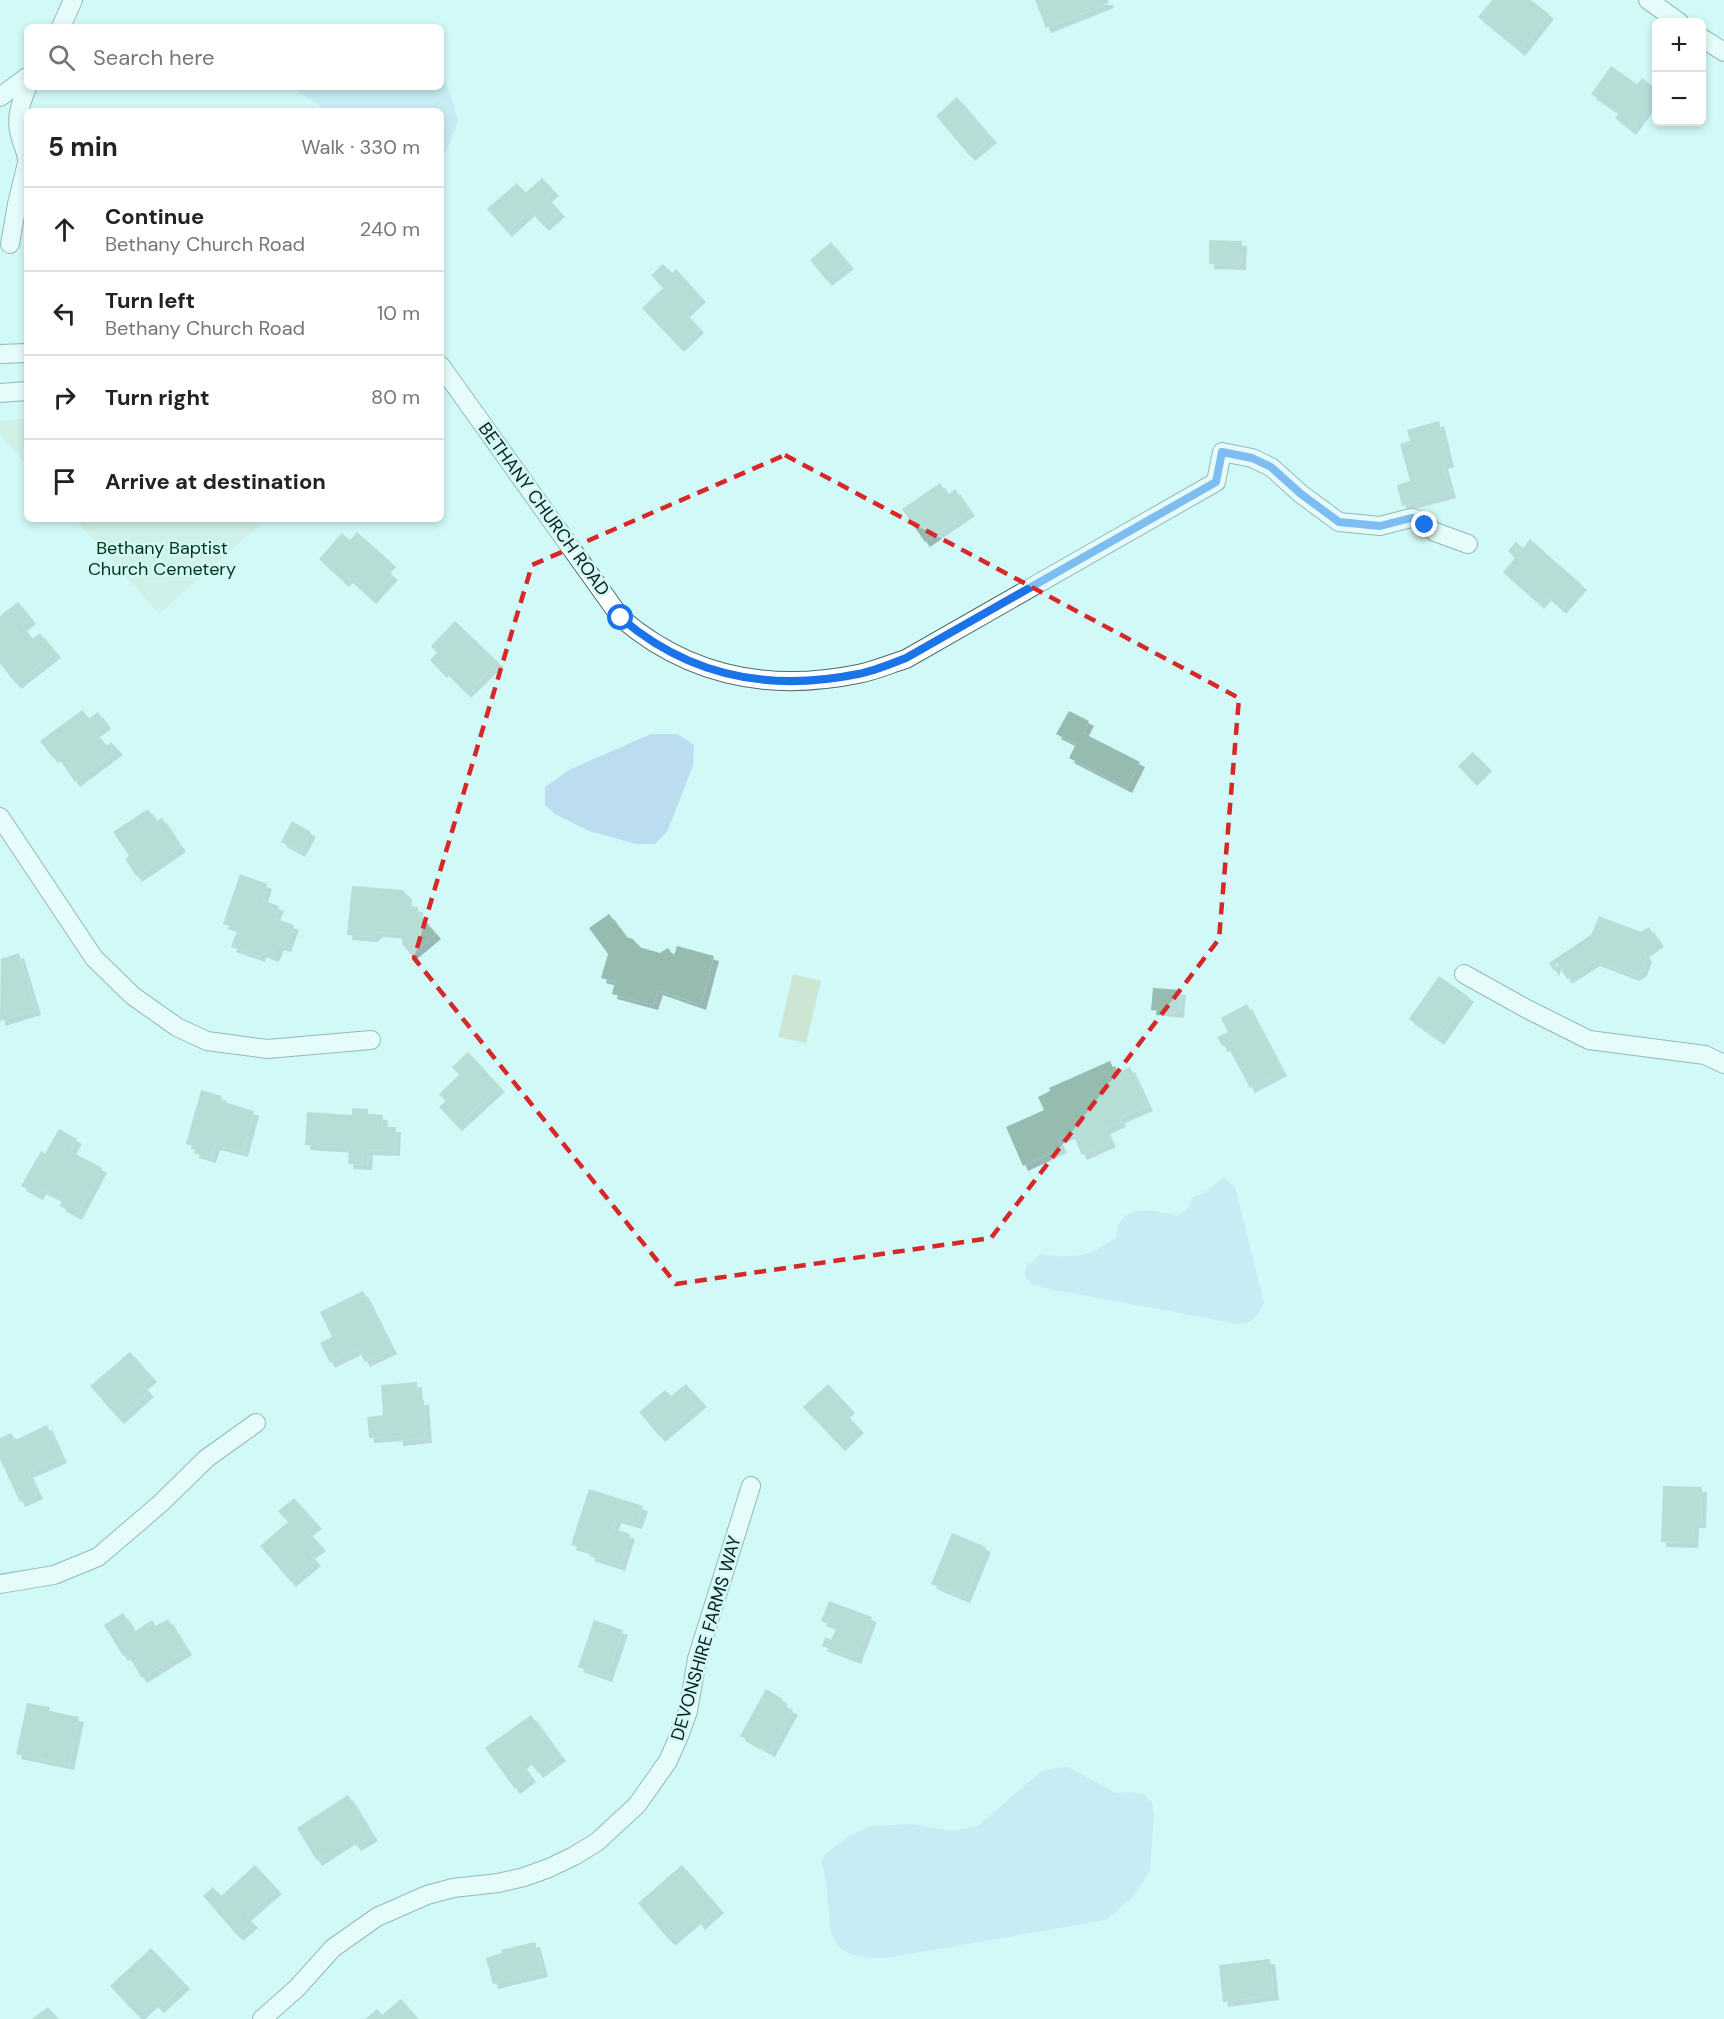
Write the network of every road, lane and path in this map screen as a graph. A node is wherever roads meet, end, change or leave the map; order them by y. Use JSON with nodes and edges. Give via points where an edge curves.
{"nodes":[{"id":1,"x":73,"y":0,"type":"edge"},
{"id":2,"x":1648,"y":0,"type":"edge"},
{"id":3,"x":1673,"y":18,"type":"edge"},
{"id":4,"x":62,"y":24,"type":"edge"},
{"id":5,"x":1706,"y":41,"type":"edge"},
{"id":6,"x":1724,"y":52,"type":"edge"},
{"id":7,"x":24,"y":79,"type":"edge"},
{"id":8,"x":26,"y":90,"type":"edge"},
{"id":9,"x":0,"y":97,"type":"edge"},
{"id":10,"x":24,"y":150,"type":"edge"},
{"id":11,"x":24,"y":174,"type":"edge"},
{"id":12,"x":24,"y":239,"type":"edge"},
{"id":13,"x":5,"y":246,"type":"edge"},
{"id":14,"x":24,"y":353,"type":"edge"},
{"id":15,"x":0,"y":354,"type":"edge"},
{"id":16,"x":444,"y":370,"type":"edge"},
{"id":17,"x":24,"y":392,"type":"edge"},
{"id":18,"x":0,"y":393,"type":"edge"},
{"id":19,"x":1468,"y":544,"type":"dead end"},
{"id":20,"x":0,"y":817,"type":"edge"},
{"id":21,"x":1464,"y":974,"type":"dead end"},
{"id":22,"x":371,"y":1040,"type":"dead end"},
{"id":23,"x":1724,"y":1064,"type":"edge"},
{"id":24,"x":256,"y":1423,"type":"dead end"},
{"id":25,"x":751,"y":1486,"type":"dead end"},
{"id":26,"x":0,"y":1584,"type":"edge"},
{"id":27,"x":262,"y":2019,"type":"edge"}],
"edges":[{"from":1,"to":4,"type":"street"},
{"from":2,"to":3,"type":"street"},
{"from":5,"to":6,"type":"street"},
{"from":7,"to":9,"type":"street"},
{"from":8,"to":10,"type":"street","via":[[18,121]]},
{"from":11,"to":13,"type":"street"},
{"from":12,"to":13,"type":"street"},
{"from":14,"to":15,"type":"street"},
{"from":16,"to":19,"type":"street","name":"BETHANY CHURCH ROAD","via":[[621,618],[668,652],[732,675],[818,681],[860,674],[906,658],[1216,482],[1222,452],[1252,458],[1271,467],[1339,522],[1380,526],[1417,519],[1435,532]]},
{"from":17,"to":18,"type":"street"},
{"from":20,"to":22,"type":"street","via":[[94,958],[133,996],[170,1022],[207,1041],[267,1048]]},
{"from":21,"to":23,"type":"street","via":[[1589,1040],[1705,1055]]},
{"from":24,"to":26,"type":"street","via":[[207,1458],[98,1557],[54,1575]]},
{"from":25,"to":27,"type":"street","name":"DEVONSHIRE FARMS WAY","via":[[697,1659],[688,1711],[663,1768],[637,1805],[597,1842],[549,1868],[506,1881],[427,1895],[377,1917],[333,1948]]}]}
